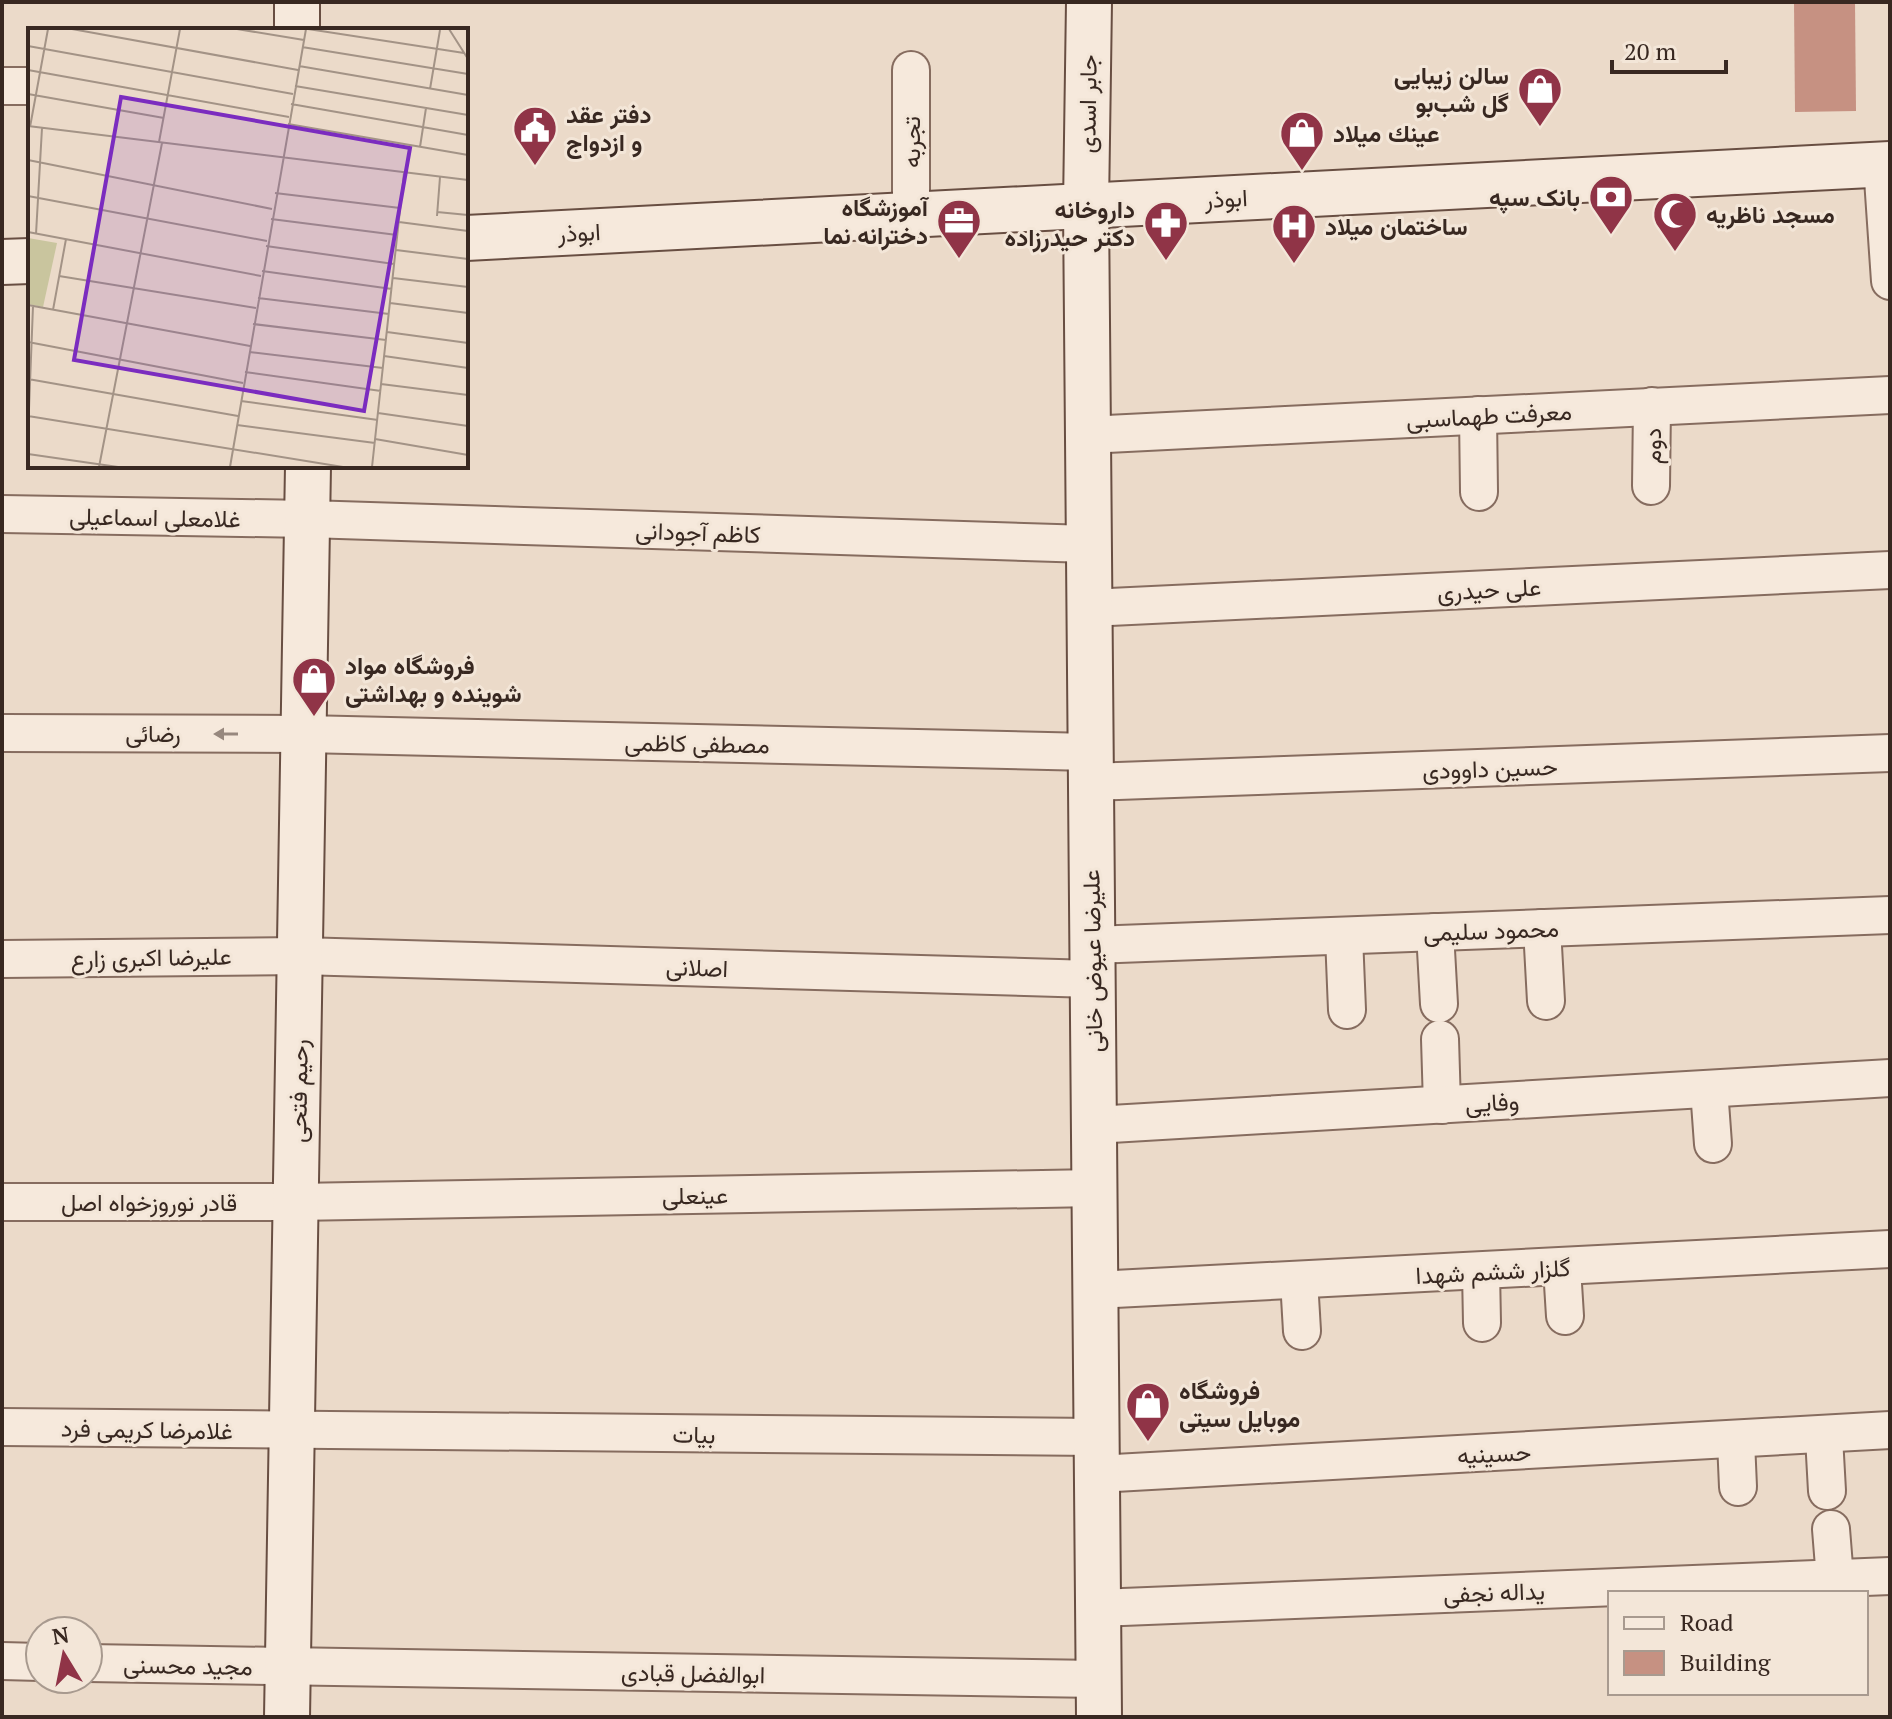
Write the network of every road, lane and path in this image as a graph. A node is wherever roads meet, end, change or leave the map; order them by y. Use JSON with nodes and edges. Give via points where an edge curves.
{"nodes":[{"id":1,"x":297,"y":2,"type":"edge"},
{"id":2,"x":1089,"y":2,"type":"edge"},
{"id":3,"x":297,"y":28,"type":"edge"},
{"id":4,"x":911,"y":70,"type":"dead end"},
{"id":5,"x":2,"y":86,"type":"edge"},
{"id":6,"x":28,"y":86,"type":"edge"},
{"id":7,"x":1886,"y":164,"type":"edge"},
{"id":8,"x":1086,"y":206,"type":"junction"},
{"id":9,"x":911,"y":215,"type":"junction"},
{"id":10,"x":468,"y":238,"type":"edge"},
{"id":11,"x":28,"y":261,"type":"edge"},
{"id":12,"x":2,"y":262,"type":"edge"},
{"id":13,"x":1890,"y":281,"type":"edge"},
{"id":14,"x":1890,"y":395,"type":"edge"},
{"id":15,"x":1652,"y":406,"type":"junction"},
{"id":16,"x":1478,"y":415,"type":"junction"},
{"id":17,"x":1087,"y":435,"type":"junction"},
{"id":18,"x":308,"y":468,"type":"edge"},
{"id":19,"x":1651,"y":486,"type":"dead end"},
{"id":20,"x":1479,"y":492,"type":"dead end"},
{"id":21,"x":2,"y":514,"type":"edge"},
{"id":22,"x":308,"y":519,"type":"junction"},
{"id":23,"x":1089,"y":544,"type":"junction"},
{"id":24,"x":1890,"y":570,"type":"edge"},
{"id":25,"x":1089,"y":608,"type":"junction"},
{"id":26,"x":2,"y":733,"type":"edge"},
{"id":27,"x":304,"y":734,"type":"junction"},
{"id":28,"x":1890,"y":753,"type":"edge"},
{"id":29,"x":1090,"y":767,"type":"junction"},
{"id":30,"x":1890,"y":915,"type":"edge"},
{"id":31,"x":1542,"y":928,"type":"junction"},
{"id":32,"x":1435,"y":932,"type":"junction"},
{"id":33,"x":1344,"y":936,"type":"junction"},
{"id":34,"x":300,"y":956,"type":"junction"},
{"id":35,"x":2,"y":959,"type":"edge"},
{"id":36,"x":1092,"y":962,"type":"junction"},
{"id":37,"x":1546,"y":1001,"type":"dead end"},
{"id":38,"x":1347,"y":1010,"type":"dead end"},
{"id":39,"x":1890,"y":1078,"type":"edge"},
{"id":40,"x":1709,"y":1089,"type":"junction"},
{"id":41,"x":1442,"y":1105,"type":"junction"},
{"id":42,"x":1094,"y":1125,"type":"junction"},
{"id":43,"x":1713,"y":1144,"type":"dead end"},
{"id":44,"x":1095,"y":1188,"type":"junction"},
{"id":45,"x":2,"y":1202,"type":"edge"},
{"id":46,"x":296,"y":1202,"type":"junction"},
{"id":47,"x":1890,"y":1249,"type":"edge"},
{"id":48,"x":1562,"y":1268,"type":"junction"},
{"id":49,"x":1481,"y":1271,"type":"junction"},
{"id":50,"x":1299,"y":1280,"type":"junction"},
{"id":51,"x":1095,"y":1290,"type":"junction"},
{"id":52,"x":1565,"y":1316,"type":"dead end"},
{"id":53,"x":1482,"y":1323,"type":"dead end"},
{"id":54,"x":1302,"y":1331,"type":"dead end"},
{"id":55,"x":2,"y":1427,"type":"edge"},
{"id":56,"x":292,"y":1430,"type":"junction"},
{"id":57,"x":1890,"y":1430,"type":"edge"},
{"id":58,"x":1824,"y":1437,"type":"junction"},
{"id":59,"x":1736,"y":1441,"type":"junction"},
{"id":60,"x":1097,"y":1456,"type":"junction"},
{"id":61,"x":1738,"y":1487,"type":"dead end"},
{"id":62,"x":1827,"y":1491,"type":"dead end"},
{"id":63,"x":1831,"y":1529,"type":"dead end"},
{"id":64,"x":1890,"y":1576,"type":"edge"},
{"id":65,"x":1835,"y":1579,"type":"junction"},
{"id":66,"x":1098,"y":1608,"type":"junction"},
{"id":67,"x":2,"y":1661,"type":"edge"},
{"id":68,"x":24,"y":1662,"type":"edge"},
{"id":69,"x":104,"y":1663,"type":"edge"},
{"id":70,"x":288,"y":1666,"type":"junction"},
{"id":71,"x":1099,"y":1698,"type":"edge"},
{"id":72,"x":287,"y":1717,"type":"edge"}],
"edges":[{"from":1,"to":3,"type":"street"},
{"from":2,"to":8,"type":"street","name":"جابر اسدی"},
{"from":4,"to":9,"type":"street","name":"تجربه"},
{"from":5,"to":6,"type":"street"},
{"from":7,"to":8,"type":"street","name":"ابوذر"},
{"from":7,"to":13,"type":"street"},
{"from":8,"to":9,"type":"street","name":"ابوذر"},
{"from":8,"to":17,"type":"street","name":"علیرضا عیوض خانی"},
{"from":9,"to":10,"type":"street","name":"ابوذر"},
{"from":11,"to":12,"type":"street"},
{"from":14,"to":15,"type":"street","name":"معرفت طهماسبی"},
{"from":15,"to":16,"type":"street","name":"معرفت طهماسبی"},
{"from":15,"to":19,"type":"street","name":"دوم"},
{"from":16,"to":17,"type":"street","name":"معرفت طهماسبی"},
{"from":16,"to":20,"type":"street"},
{"from":17,"to":23,"type":"street","name":"علیرضا عیوض خانی"},
{"from":18,"to":22,"type":"street","name":"رحیم فتحی"},
{"from":21,"to":22,"type":"street","name":"غلامعلی اسماعیلی"},
{"from":22,"to":23,"type":"street","name":"کاظم آجودانی"},
{"from":22,"to":27,"type":"street","name":"رحیم فتحی"},
{"from":23,"to":25,"type":"street","name":"علیرضا عیوض خانی"},
{"from":24,"to":25,"type":"street","name":"علی حیدری"},
{"from":25,"to":29,"type":"street","name":"علیرضا عیوض خانی"},
{"from":27,"to":26,"type":"street","name":"رضائی","one_way":true},
{"from":27,"to":29,"type":"street","name":"مصطفی کاظمی"},
{"from":27,"to":34,"type":"street","name":"رحیم فتحی"},
{"from":28,"to":29,"type":"street","name":"حسین داوودی"},
{"from":29,"to":36,"type":"street","name":"علیرضا عیوض خانی"},
{"from":30,"to":31,"type":"street","name":"محمود سلیمی"},
{"from":31,"to":32,"type":"street","name":"محمود سلیمی"},
{"from":31,"to":37,"type":"street"},
{"from":32,"to":33,"type":"street","name":"محمود سلیمی"},
{"from":32,"to":41,"type":"street"},
{"from":33,"to":36,"type":"street","name":"محمود سلیمی"},
{"from":33,"to":38,"type":"street"},
{"from":34,"to":35,"type":"street","name":"علیرضا اکبری زارع"},
{"from":34,"to":36,"type":"street","name":"اصلانی"},
{"from":34,"to":46,"type":"street","name":"رحیم فتحی"},
{"from":36,"to":42,"type":"street","name":"علیرضا عیوض خانی"},
{"from":39,"to":40,"type":"street","name":"وفایی"},
{"from":40,"to":41,"type":"street","name":"وفایی"},
{"from":40,"to":43,"type":"street"},
{"from":41,"to":42,"type":"street","name":"وفایی"},
{"from":42,"to":44,"type":"street","name":"علیرضا عیوض خانی"},
{"from":44,"to":46,"type":"street","name":"عینعلی"},
{"from":44,"to":51,"type":"street","name":"علیرضا عیوض خانی"},
{"from":45,"to":46,"type":"street","name":"قادر نوروزخواه اصل"},
{"from":46,"to":56,"type":"street","name":"رحیم فتحی"},
{"from":47,"to":48,"type":"street","name":"گلزار ششم شهدا"},
{"from":48,"to":49,"type":"street","name":"گلزار ششم شهدا"},
{"from":48,"to":52,"type":"street"},
{"from":49,"to":50,"type":"street","name":"گلزار ششم شهدا"},
{"from":49,"to":53,"type":"street"},
{"from":50,"to":51,"type":"street","name":"گلزار ششم شهدا"},
{"from":50,"to":54,"type":"street"},
{"from":51,"to":60,"type":"street","name":"علیرضا عیوض خانی"},
{"from":55,"to":56,"type":"street","name":"غلامرضا کریمی فرد"},
{"from":56,"to":60,"type":"street","name":"بیات"},
{"from":56,"to":70,"type":"street","name":"رحیم فتحی"},
{"from":57,"to":58,"type":"street","name":"حسینیه"},
{"from":58,"to":59,"type":"street","name":"حسینیه"},
{"from":58,"to":62,"type":"street"},
{"from":59,"to":60,"type":"street","name":"حسینیه"},
{"from":59,"to":61,"type":"street"},
{"from":60,"to":66,"type":"street","name":"علیرضا عیوض خانی"},
{"from":63,"to":65,"type":"street"},
{"from":64,"to":65,"type":"street","name":"یداله نجفی"},
{"from":65,"to":66,"type":"street","name":"یداله نجفی"},
{"from":66,"to":71,"type":"street","name":"علیرضا عیوض خانی"},
{"from":67,"to":68,"type":"street"},
{"from":69,"to":70,"type":"street","name":"مجید محسنی"},
{"from":70,"to":71,"type":"street","name":"ابوالفضل قبادی"},
{"from":70,"to":72,"type":"street","name":"رحیم فتحی"}]}
